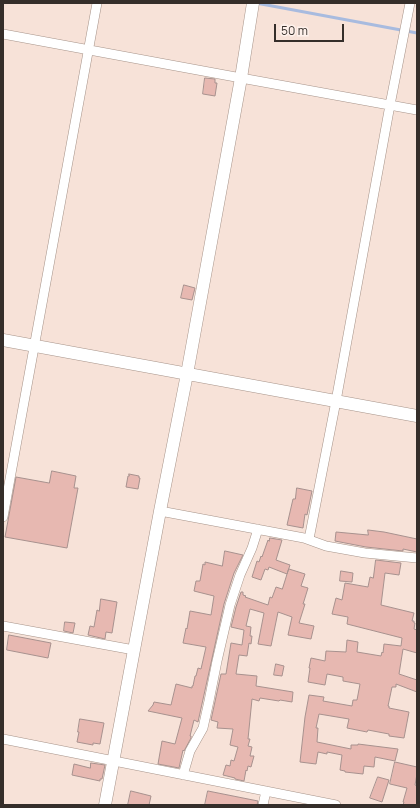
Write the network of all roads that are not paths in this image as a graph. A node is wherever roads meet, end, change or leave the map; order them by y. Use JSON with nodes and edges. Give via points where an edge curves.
{"nodes":[{"id":1,"x":98,"y":3,"type":"edge"},
{"id":2,"x":410,"y":3,"type":"edge"},
{"id":3,"x":253,"y":6,"type":"edge"},
{"id":4,"x":3,"y":34,"type":"edge"},
{"id":5,"x":90,"y":50,"type":"junction"},
{"id":6,"x":241,"y":78,"type":"junction"},
{"id":7,"x":390,"y":105,"type":"junction"},
{"id":8,"x":417,"y":110,"type":"edge"},
{"id":9,"x":3,"y":340,"type":"edge"},
{"id":10,"x":35,"y":345,"type":"junction"},
{"id":11,"x":187,"y":374,"type":"junction"},
{"id":12,"x":336,"y":401,"type":"junction"},
{"id":13,"x":417,"y":416,"type":"edge"},
{"id":14,"x":160,"y":511,"type":"junction"},
{"id":15,"x":3,"y":517,"type":"edge"},
{"id":16,"x":258,"y":529,"type":"junction"},
{"id":17,"x":309,"y":540,"type":"junction"},
{"id":18,"x":417,"y":558,"type":"edge"},
{"id":19,"x":3,"y":626,"type":"edge"},
{"id":20,"x":134,"y":650,"type":"junction"},
{"id":21,"x":3,"y":739,"type":"edge"},
{"id":22,"x":114,"y":760,"type":"junction"},
{"id":23,"x":183,"y":775,"type":"junction"},
{"id":24,"x":266,"y":791,"type":"junction"},
{"id":25,"x":105,"y":805,"type":"edge"},
{"id":26,"x":263,"y":805,"type":"edge"},
{"id":27,"x":333,"y":805,"type":"edge"}],
"edges":[{"from":1,"to":5,"type":"street"},
{"from":2,"to":7,"type":"street"},
{"from":3,"to":6,"type":"street"},
{"from":4,"to":5,"type":"street"},
{"from":5,"to":6,"type":"street"},
{"from":5,"to":10,"type":"street"},
{"from":6,"to":7,"type":"street"},
{"from":6,"to":11,"type":"street"},
{"from":7,"to":8,"type":"street"},
{"from":7,"to":12,"type":"street"},
{"from":9,"to":10,"type":"street"},
{"from":10,"to":11,"type":"street"},
{"from":10,"to":15,"type":"street"},
{"from":11,"to":12,"type":"street"},
{"from":11,"to":14,"type":"street"},
{"from":12,"to":13,"type":"street"},
{"from":12,"to":17,"type":"street"},
{"from":14,"to":16,"type":"street"},
{"from":14,"to":20,"type":"street"},
{"from":16,"to":17,"type":"street"},
{"from":16,"to":23,"type":"street","via":[[230,605],[203,728],[190,752]]},
{"from":17,"to":18,"type":"street","via":[[326,546],[365,553]]},
{"from":19,"to":20,"type":"street"},
{"from":20,"to":22,"type":"street"},
{"from":21,"to":22,"type":"street"},
{"from":22,"to":23,"type":"street"},
{"from":22,"to":25,"type":"street"},
{"from":23,"to":24,"type":"street"},
{"from":24,"to":26,"type":"street"},
{"from":24,"to":27,"type":"street"}]}
